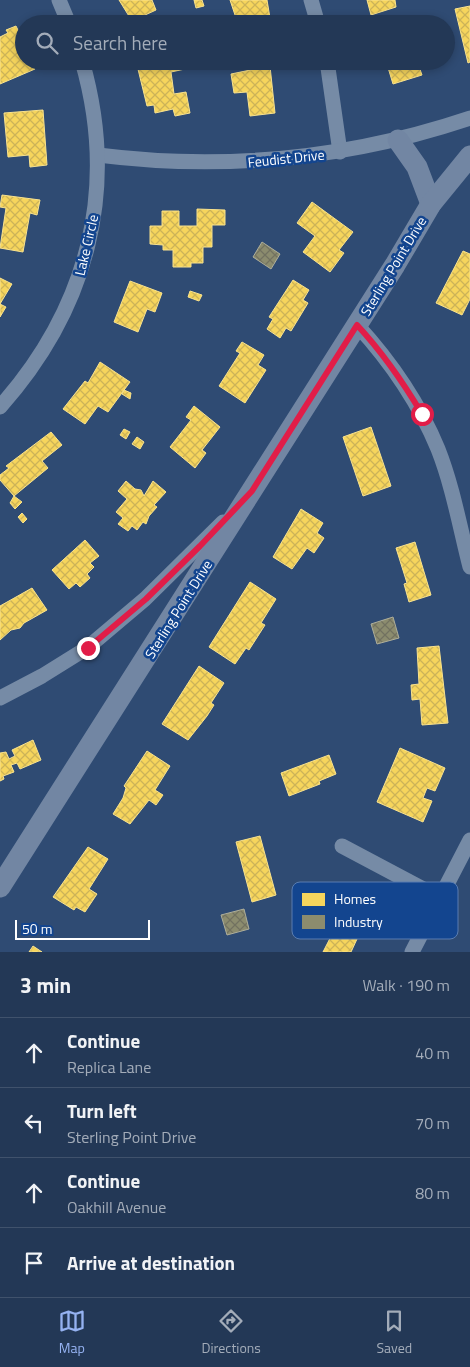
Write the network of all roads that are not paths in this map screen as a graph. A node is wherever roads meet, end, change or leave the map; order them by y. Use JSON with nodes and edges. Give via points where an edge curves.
{"nodes":[{"id":1,"x":59,"y":0,"type":"edge"},
{"id":2,"x":311,"y":0,"type":"edge"},
{"id":3,"x":65,"y":15,"type":"edge"},
{"id":4,"x":315,"y":15,"type":"edge"},
{"id":5,"x":84,"y":70,"type":"edge"},
{"id":6,"x":328,"y":70,"type":"edge"},
{"id":7,"x":470,"y":118,"type":"edge"},
{"id":8,"x":398,"y":140,"type":"junction"},
{"id":9,"x":340,"y":152,"type":"junction"},
{"id":10,"x":98,"y":155,"type":"junction"},
{"id":11,"x":470,"y":156,"type":"edge"},
{"id":12,"x":431,"y":204,"type":"junction"},
{"id":13,"x":357,"y":325,"type":"junction"},
{"id":14,"x":0,"y":407,"type":"edge"},
{"id":15,"x":252,"y":491,"type":"junction"},
{"id":16,"x":470,"y":567,"type":"edge"},
{"id":17,"x":0,"y":698,"type":"edge"},
{"id":18,"x":470,"y":840,"type":"edge"},
{"id":19,"x":342,"y":846,"type":"dead end"},
{"id":20,"x":410,"y":882,"type":"edge"},
{"id":21,"x":448,"y":882,"type":"edge"},
{"id":22,"x":0,"y":887,"type":"edge"},
{"id":23,"x":419,"y":939,"type":"edge"},
{"id":24,"x":412,"y":952,"type":"edge"}],
"edges":[{"from":1,"to":3,"type":"street"},
{"from":2,"to":4,"type":"street"},
{"from":5,"to":10,"type":"street","name":"Lake Circle"},
{"from":6,"to":9,"type":"street"},
{"from":7,"to":8,"type":"street","name":"Feudist Drive"},
{"from":8,"to":9,"type":"street","name":"Feudist Drive"},
{"from":8,"to":12,"type":"street","via":[[417,167]]},
{"from":9,"to":10,"type":"street","name":"Feudist Drive","via":[[237,162],[179,162]]},
{"from":10,"to":14,"type":"street","name":"Lake Circle","via":[[94,218],[78,280],[44,351]]},
{"from":11,"to":12,"type":"street","name":"Sterling Point Drive"},
{"from":12,"to":13,"type":"street","name":"Sterling Point Drive"},
{"from":13,"to":15,"type":"street","name":"Sterling Point Drive"},
{"from":13,"to":16,"type":"street","via":[[402,380],[422,414],[450,487]]},
{"from":15,"to":17,"type":"street","via":[[146,599],[88,648]]},
{"from":15,"to":22,"type":"street","name":"Sterling Point Drive"},
{"from":18,"to":21,"type":"street"},
{"from":19,"to":20,"type":"street"},
{"from":23,"to":24,"type":"street"}]}
